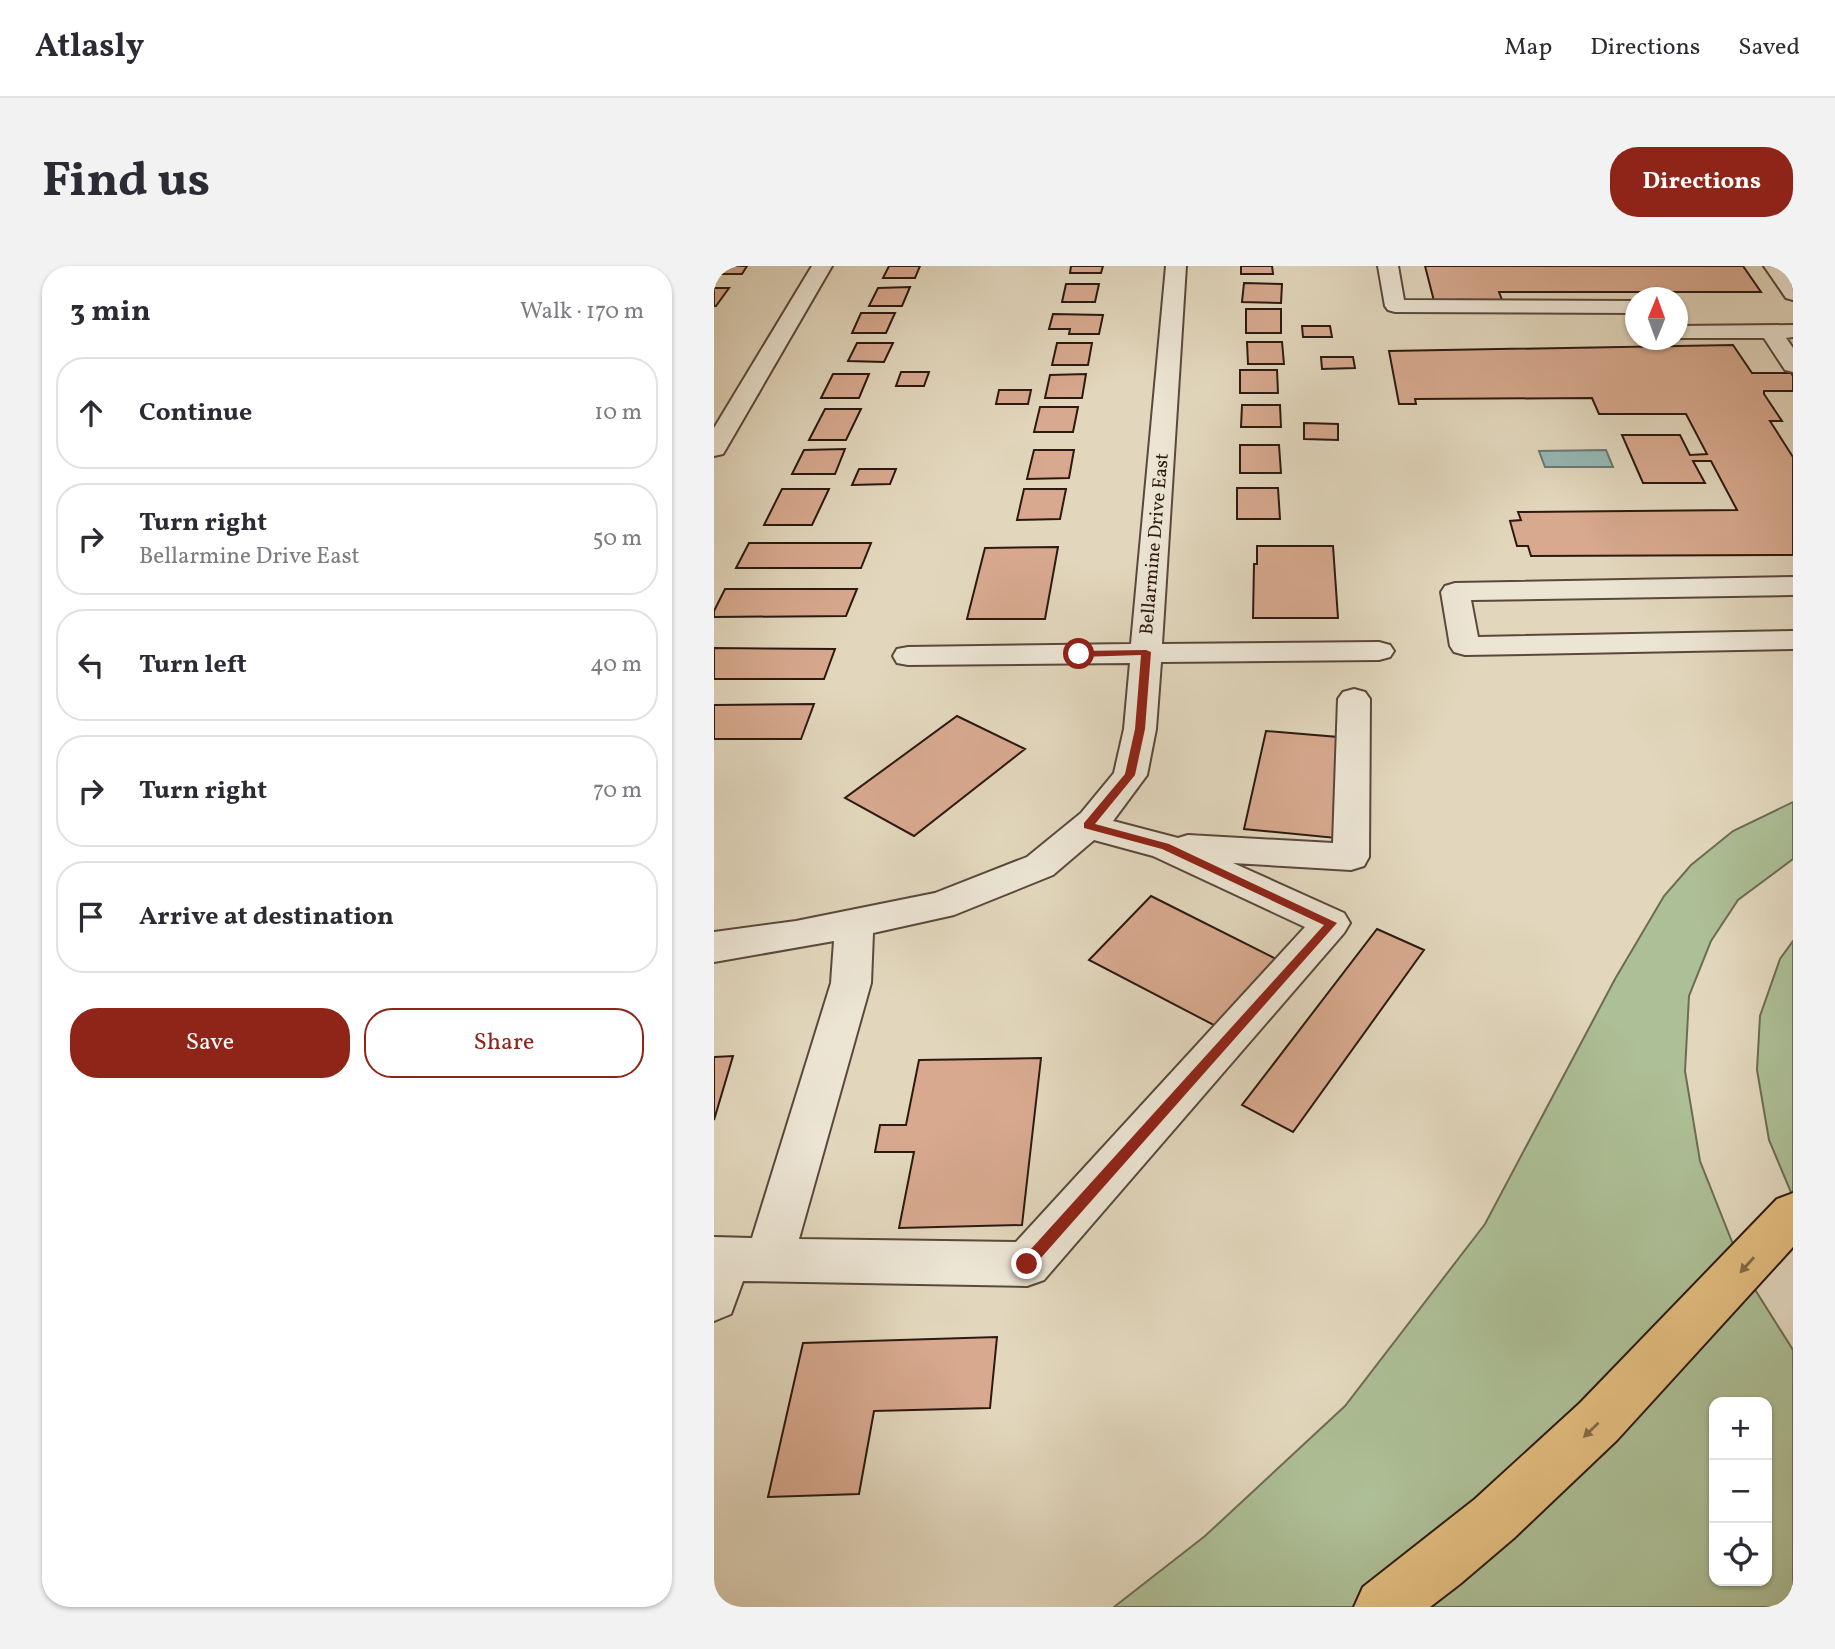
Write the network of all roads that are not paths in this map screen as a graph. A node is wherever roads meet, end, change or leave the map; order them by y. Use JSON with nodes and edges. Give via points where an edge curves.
{"nodes":[{"id":1,"x":822,"y":266,"type":"edge"},
{"id":2,"x":1177,"y":266,"type":"edge"},
{"id":3,"x":1388,"y":266,"type":"edge"},
{"id":4,"x":1774,"y":266,"type":"edge"},
{"id":5,"x":1790,"y":297,"type":"edge"},
{"id":6,"x":1625,"y":307,"type":"edge"},
{"id":7,"x":1688,"y":331,"type":"edge"},
{"id":8,"x":1782,"y":331,"type":"edge"},
{"id":9,"x":1793,"y":365,"type":"edge"},
{"id":10,"x":714,"y":449,"type":"edge"},
{"id":11,"x":1793,"y":586,"type":"edge"},
{"id":12,"x":1793,"y":640,"type":"edge"},
{"id":13,"x":1379,"y":651,"type":"dead end"},
{"id":14,"x":1146,"y":652,"type":"junction"},
{"id":15,"x":908,"y":656,"type":"dead end"},
{"id":16,"x":1353,"y":699,"type":"dead end"},
{"id":17,"x":1088,"y":826,"type":"junction"},
{"id":18,"x":1165,"y":846,"type":"junction"},
{"id":19,"x":854,"y":923,"type":"junction"},
{"id":20,"x":714,"y":947,"type":"edge"},
{"id":21,"x":1793,"y":1214,"type":"edge"},
{"id":22,"x":730,"y":1269,"type":"edge"},
{"id":23,"x":1384,"y":1607,"type":"edge"}],
"edges":[{"from":1,"to":10,"type":"street"},
{"from":2,"to":14,"type":"street","name":"Bellarmine Drive East"},
{"from":3,"to":6,"type":"street","via":[[1395,306]]},
{"from":4,"to":5,"type":"street"},
{"from":7,"to":8,"type":"street"},
{"from":8,"to":9,"type":"street"},
{"from":11,"to":12,"type":"street","via":[[1455,592],[1465,646]]},
{"from":13,"to":14,"type":"street"},
{"from":14,"to":15,"type":"street"},
{"from":14,"to":17,"type":"street","name":"Bellarmine Drive East","via":[[1140,729],[1130,775]]},
{"from":16,"to":18,"type":"street","via":[[1351,857]]},
{"from":17,"to":18,"type":"street"},
{"from":17,"to":19,"type":"street","name":"Bellarmine Drive East","via":[[1040,866],[942,905]]},
{"from":18,"to":22,"type":"street","via":[[1331,923],[1027,1264]]},
{"from":19,"to":20,"type":"street","name":"Bellarmine Drive East"},
{"from":19,"to":22,"type":"street","via":[[851,983]]},
{"from":21,"to":23,"type":"highway","one_way":true,"via":[[1645,1377],[1552,1467],[1427,1576]]}]}
